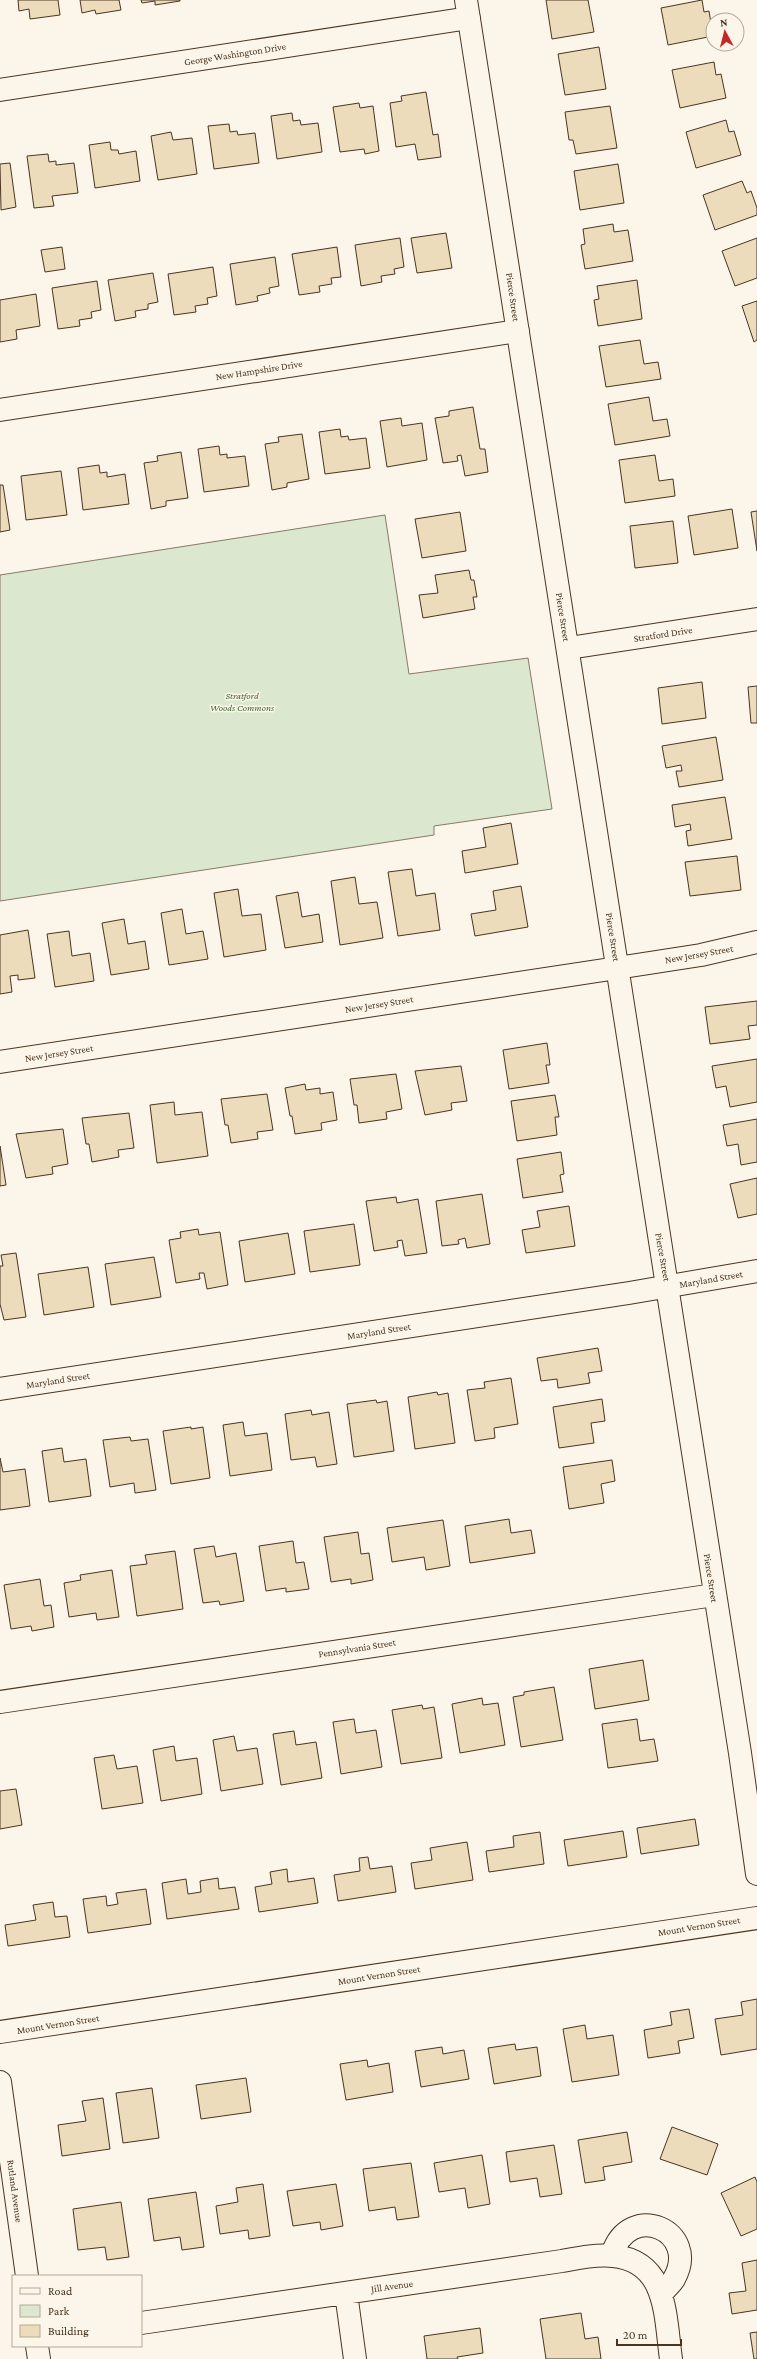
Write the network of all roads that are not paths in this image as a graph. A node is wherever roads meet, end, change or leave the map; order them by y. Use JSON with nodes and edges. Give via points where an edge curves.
{"nodes":[{"id":1,"x":468,"y":9,"type":"edge"},
{"id":2,"x":0,"y":90,"type":"edge"},
{"id":3,"x":518,"y":331,"type":"junction"},
{"id":4,"x":0,"y":410,"type":"edge"},
{"id":5,"x":757,"y":619,"type":"edge"},
{"id":6,"x":568,"y":648,"type":"junction"},
{"id":7,"x":757,"y":942,"type":"edge"},
{"id":8,"x":617,"y":968,"type":"junction"},
{"id":9,"x":0,"y":1062,"type":"edge"},
{"id":10,"x":757,"y":1271,"type":"edge"},
{"id":11,"x":668,"y":1286,"type":"junction"},
{"id":12,"x":0,"y":1389,"type":"edge"},
{"id":13,"x":714,"y":1595,"type":"junction"},
{"id":14,"x":0,"y":1702,"type":"edge"},
{"id":15,"x":757,"y":1874,"type":"edge"},
{"id":16,"x":757,"y":1918,"type":"edge"},
{"id":17,"x":0,"y":2032,"type":"edge"},
{"id":18,"x":0,"y":2082,"type":"edge"},
{"id":19,"x":612,"y":2255,"type":"junction"},
{"id":20,"x":27,"y":2275,"type":"edge"},
{"id":21,"x":346,"y":2293,"type":"junction"},
{"id":22,"x":662,"y":2293,"type":"junction"},
{"id":23,"x":142,"y":2323,"type":"edge"},
{"id":24,"x":38,"y":2347,"type":"edge"},
{"id":25,"x":39,"y":2359,"type":"edge"},
{"id":26,"x":355,"y":2359,"type":"edge"},
{"id":27,"x":671,"y":2359,"type":"edge"}],
"edges":[{"from":1,"to":2,"type":"street","name":"George Washington Drive"},
{"from":1,"to":3,"type":"street","name":"Pierce Street"},
{"from":3,"to":4,"type":"street","name":"New Hampshire Drive"},
{"from":3,"to":6,"type":"street","name":"Pierce Street"},
{"from":5,"to":6,"type":"street","name":"Stratford Drive"},
{"from":6,"to":8,"type":"street","name":"Pierce Street"},
{"from":7,"to":8,"type":"street","name":"New Jersey Street","via":[[701,955]]},
{"from":8,"to":9,"type":"street","name":"New Jersey Street"},
{"from":8,"to":11,"type":"street","name":"Pierce Street"},
{"from":10,"to":11,"type":"street","name":"Maryland Street"},
{"from":11,"to":12,"type":"street","name":"Maryland Street"},
{"from":11,"to":13,"type":"street","name":"Pierce Street"},
{"from":13,"to":14,"type":"street","name":"Pennsylvania Street"},
{"from":13,"to":15,"type":"street","name":"Pierce Street"},
{"from":16,"to":17,"type":"street","name":"Mount Vernon Street"},
{"from":18,"to":20,"type":"street","name":"Rutland Avenue"},
{"from":19,"to":21,"type":"street","name":"Jill Avenue"},
{"from":19,"to":22,"type":"street","name":"Jill Avenue","via":[[642,2266]]},
{"from":19,"to":22,"type":"street","via":[[620,2238],[633,2229],[644,2225],[656,2225],[667,2232],[678,2246],[679,2265],[674,2279]]},
{"from":21,"to":23,"type":"street","name":"Jill Avenue"},
{"from":21,"to":26,"type":"street"},
{"from":22,"to":27,"type":"street"},
{"from":24,"to":25,"type":"street"}]}
